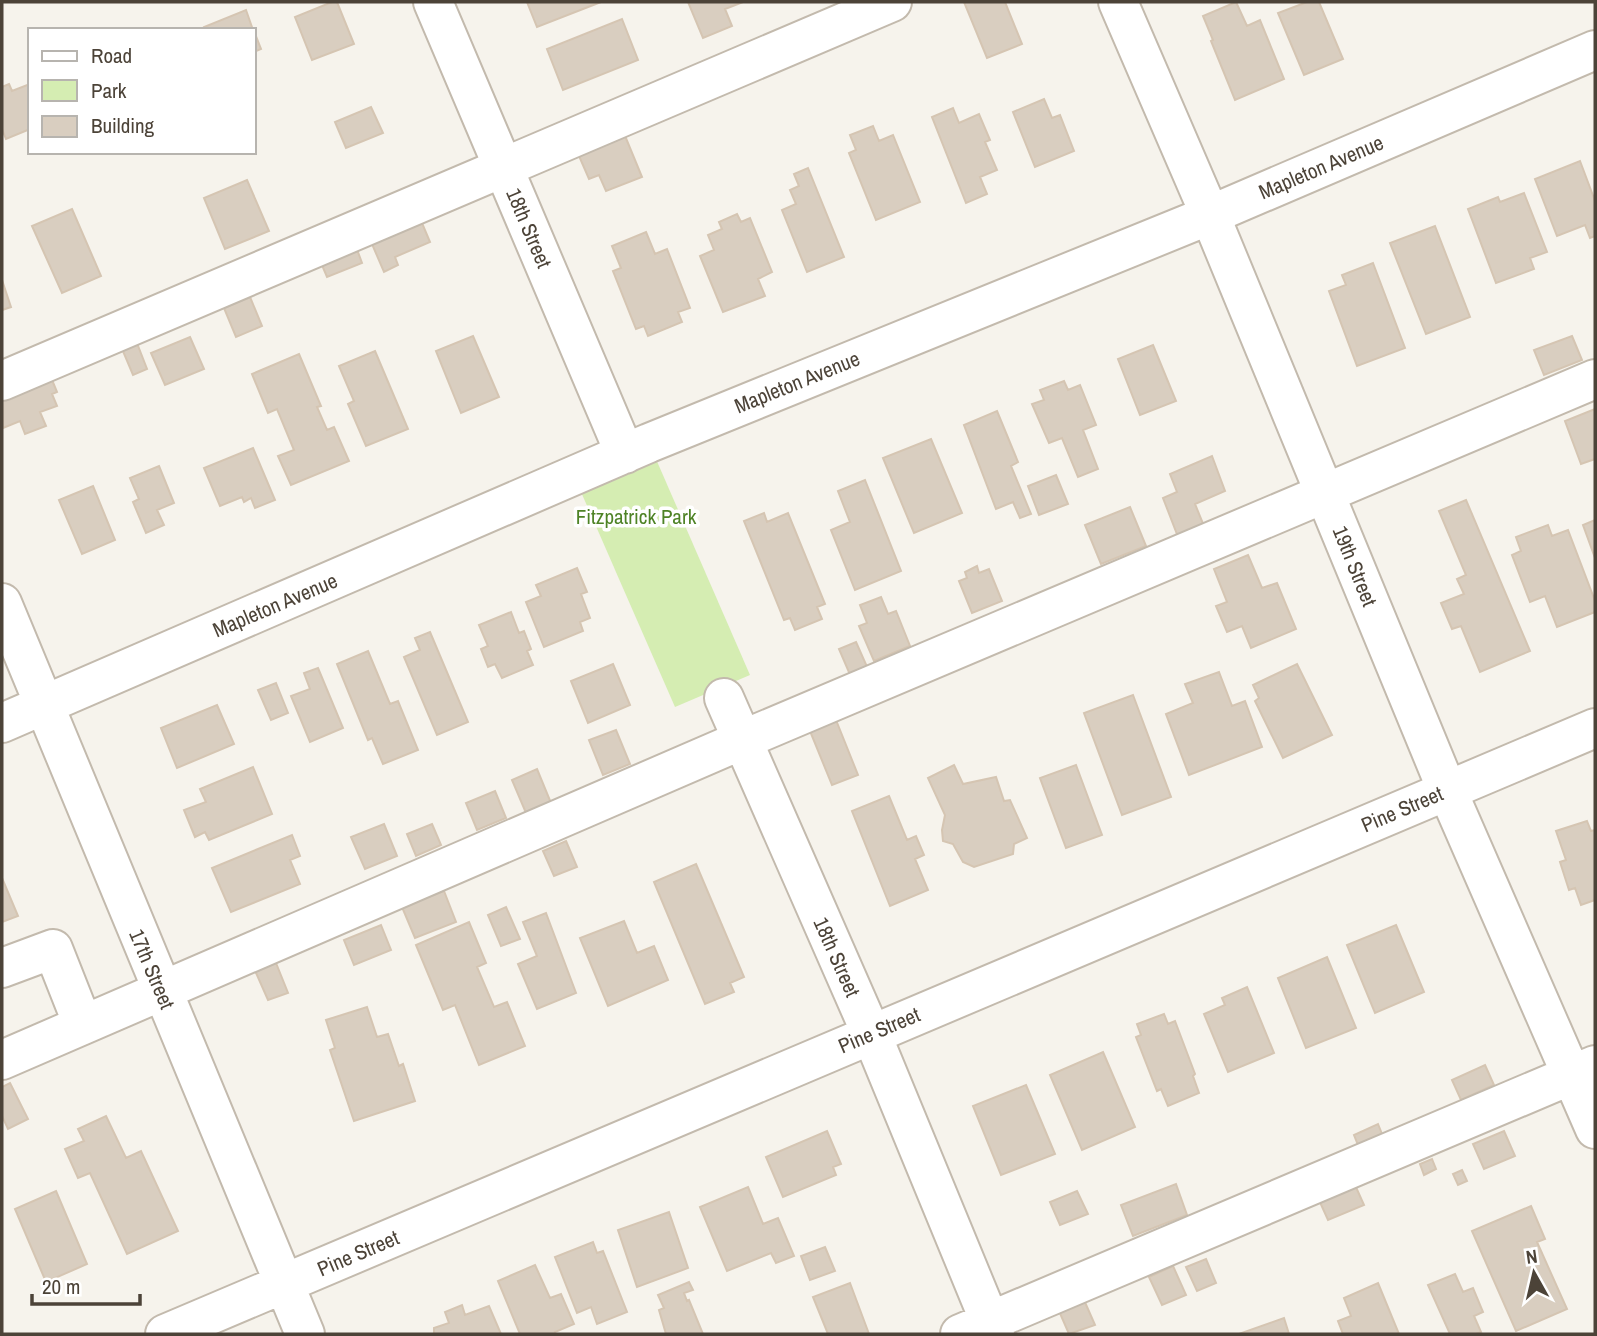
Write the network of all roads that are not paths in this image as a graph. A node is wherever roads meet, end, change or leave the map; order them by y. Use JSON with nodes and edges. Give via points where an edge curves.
{"nodes":[{"id":1,"x":433,"y":2,"type":"edge"},
{"id":2,"x":892,"y":2,"type":"edge"},
{"id":3,"x":1118,"y":2,"type":"edge"},
{"id":4,"x":1595,"y":50,"type":"edge"},
{"id":5,"x":503,"y":166,"type":"junction"},
{"id":6,"x":1210,"y":215,"type":"junction"},
{"id":7,"x":1595,"y":379,"type":"edge"},
{"id":8,"x":2,"y":381,"type":"edge"},
{"id":9,"x":625,"y":454,"type":"junction"},
{"id":10,"x":1326,"y":495,"type":"junction"},
{"id":11,"x":2,"y":603,"type":"edge"},
{"id":12,"x":724,"y":698,"type":"dead end"},
{"id":13,"x":43,"y":706,"type":"junction"},
{"id":14,"x":2,"y":723,"type":"edge"},
{"id":15,"x":1595,"y":728,"type":"edge"},
{"id":16,"x":742,"y":740,"type":"junction"},
{"id":17,"x":1447,"y":790,"type":"junction"},
{"id":18,"x":2,"y":968,"type":"edge"},
{"id":19,"x":162,"y":991,"type":"junction"},
{"id":20,"x":83,"y":1025,"type":"junction"},
{"id":21,"x":871,"y":1033,"type":"junction"},
{"id":22,"x":2,"y":1060,"type":"edge"},
{"id":23,"x":1583,"y":1070,"type":"edge"},
{"id":24,"x":1595,"y":1129,"type":"edge"},
{"id":25,"x":284,"y":1284,"type":"junction"},
{"id":26,"x":981,"y":1330,"type":"edge"},
{"id":27,"x":164,"y":1334,"type":"edge"},
{"id":28,"x":305,"y":1334,"type":"edge"}],
"edges":[{"from":1,"to":5,"type":"street","name":"18th Street"},
{"from":2,"to":5,"type":"street"},
{"from":3,"to":6,"type":"street","name":"19th Street"},
{"from":4,"to":6,"type":"street","name":"Mapleton Avenue"},
{"from":5,"to":8,"type":"street"},
{"from":5,"to":9,"type":"street","name":"18th Street"},
{"from":6,"to":9,"type":"street","name":"Mapleton Avenue"},
{"from":6,"to":10,"type":"street","name":"19th Street"},
{"from":7,"to":10,"type":"street"},
{"from":9,"to":13,"type":"street","name":"Mapleton Avenue"},
{"from":10,"to":16,"type":"street"},
{"from":10,"to":17,"type":"street","name":"19th Street"},
{"from":11,"to":13,"type":"street","name":"17th Street"},
{"from":12,"to":16,"type":"street","name":"18th Street"},
{"from":13,"to":14,"type":"street","name":"Mapleton Avenue"},
{"from":13,"to":19,"type":"street","name":"17th Street"},
{"from":15,"to":17,"type":"street","name":"Pine Street"},
{"from":16,"to":19,"type":"street"},
{"from":16,"to":21,"type":"street","name":"18th Street"},
{"from":17,"to":21,"type":"street","name":"Pine Street"},
{"from":17,"to":23,"type":"street","name":"19th Street"},
{"from":18,"to":20,"type":"street","via":[[53,949]]},
{"from":19,"to":20,"type":"street"},
{"from":19,"to":25,"type":"street","name":"17th Street"},
{"from":20,"to":22,"type":"street"},
{"from":21,"to":25,"type":"street","name":"Pine Street"},
{"from":21,"to":26,"type":"street","name":"18th Street"},
{"from":23,"to":24,"type":"street","name":"19th Street"},
{"from":23,"to":26,"type":"street"},
{"from":25,"to":27,"type":"street","name":"Pine Street"},
{"from":25,"to":28,"type":"street","name":"17th Street"}]}
